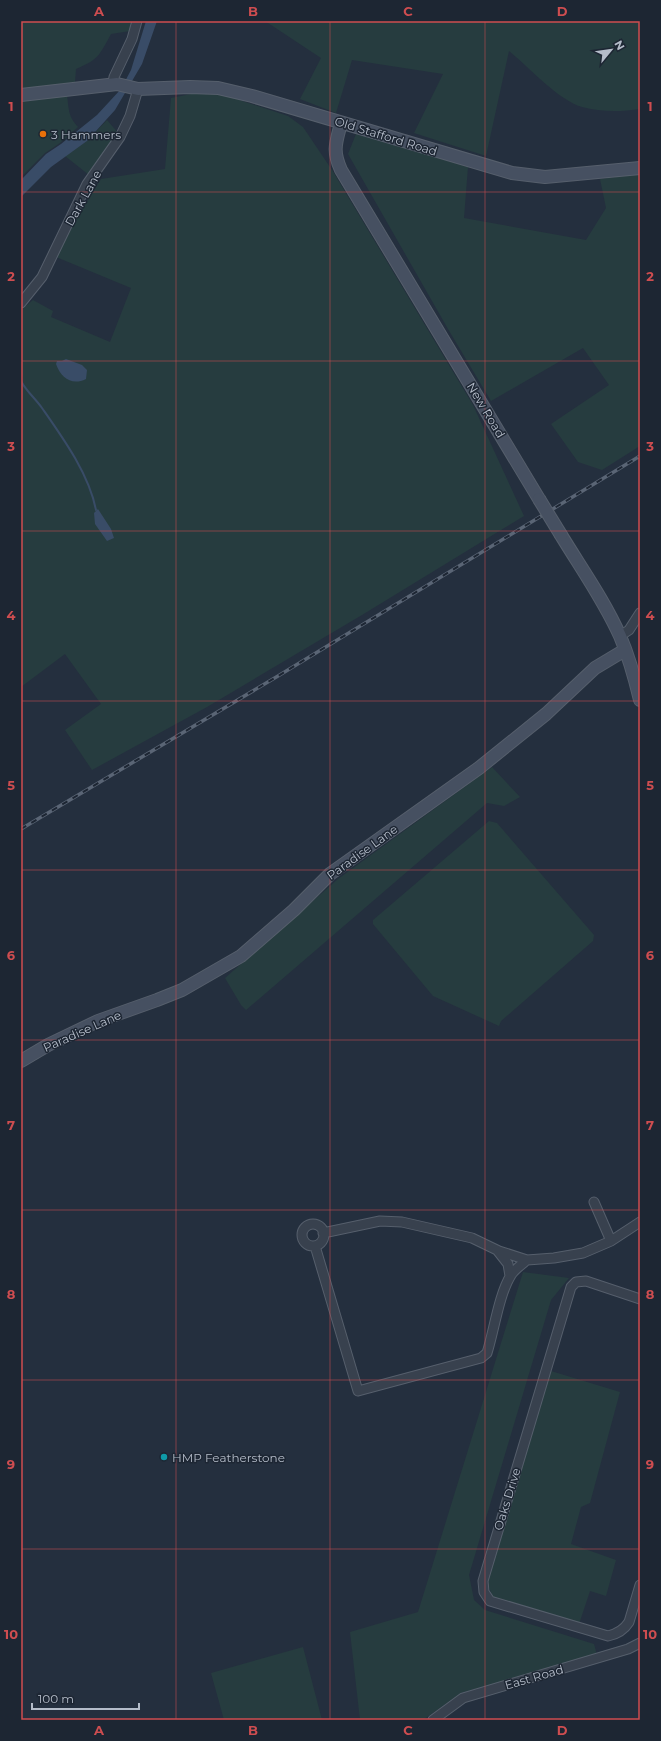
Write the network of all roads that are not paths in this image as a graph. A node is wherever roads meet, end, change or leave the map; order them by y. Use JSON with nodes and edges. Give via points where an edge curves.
{"nodes":[{"id":1,"x":137,"y":21,"type":"edge"},
{"id":2,"x":115,"y":84,"type":"junction"},
{"id":3,"x":135,"y":89,"type":"junction"},
{"id":4,"x":21,"y":95,"type":"edge"},
{"id":5,"x":341,"y":123,"type":"junction"},
{"id":6,"x":640,"y":168,"type":"edge"},
{"id":7,"x":21,"y":303,"type":"edge"},
{"id":8,"x":640,"y":614,"type":"edge"},
{"id":9,"x":620,"y":636,"type":"junction"},
{"id":10,"x":625,"y":650,"type":"junction"},
{"id":11,"x":640,"y":700,"type":"edge"},
{"id":12,"x":21,"y":1061,"type":"edge"},
{"id":13,"x":594,"y":1202,"type":"dead end"},
{"id":14,"x":640,"y":1222,"type":"edge"},
{"id":15,"x":323,"y":1233,"type":"junction"},
{"id":16,"x":611,"y":1241,"type":"junction"},
{"id":17,"x":315,"y":1246,"type":"junction"},
{"id":18,"x":496,"y":1249,"type":"junction"},
{"id":19,"x":527,"y":1260,"type":"junction"},
{"id":20,"x":510,"y":1276,"type":"junction"},
{"id":21,"x":640,"y":1299,"type":"edge"},
{"id":22,"x":640,"y":1584,"type":"edge"},
{"id":23,"x":640,"y":1643,"type":"edge"},
{"id":24,"x":433,"y":1720,"type":"edge"}],
"edges":[{"from":1,"to":2,"type":"street","via":[[132,39],[114,77]]},
{"from":2,"to":3,"type":"street","name":"Old Stafford Road"},
{"from":2,"to":4,"type":"street"},
{"from":3,"to":5,"type":"street","name":"Old Stafford Road","via":[[218,88]]},
{"from":3,"to":7,"type":"street","name":"Dark Lane","via":[[130,116],[120,136],[87,184],[42,277]]},
{"from":5,"to":6,"type":"street","name":"Old Stafford Road","via":[[490,168],[530,176],[560,176]]},
{"from":5,"to":9,"type":"street","name":"New Road","bridge":true,"via":[[335,147],[341,170],[602,602]]},
{"from":8,"to":9,"type":"street","via":[[629,630]]},
{"from":9,"to":10,"type":"street","name":"New Road"},
{"from":10,"to":11,"type":"street","name":"New Road"},
{"from":10,"to":12,"type":"street","name":"Paradise Lane","via":[[595,668],[507,747],[330,874],[294,910],[241,956],[182,990],[98,1021]]},
{"from":13,"to":16,"type":"street"},
{"from":14,"to":16,"type":"street"},
{"from":15,"to":17,"type":"street","via":[[322,1240]]},
{"from":15,"to":17,"type":"street","via":[[314,1224],[304,1228],[304,1242]]},
{"from":15,"to":18,"type":"street","via":[[380,1221],[402,1222],[472,1238]]},
{"from":16,"to":19,"type":"street","via":[[583,1253]]},
{"from":17,"to":20,"type":"street","via":[[358,1390],[481,1358],[487,1353]]},
{"from":18,"to":19,"type":"street"},
{"from":18,"to":20,"type":"street","via":[[508,1264]]},
{"from":19,"to":20,"type":"street"},
{"from":21,"to":22,"type":"street","name":"Oaks Drive","via":[[586,1281],[576,1282],[571,1287],[483,1581],[484,1592],[490,1601],[608,1636],[618,1634],[626,1627]]},
{"from":23,"to":24,"type":"street","name":"East Road","via":[[628,1649],[462,1698]]}]}
